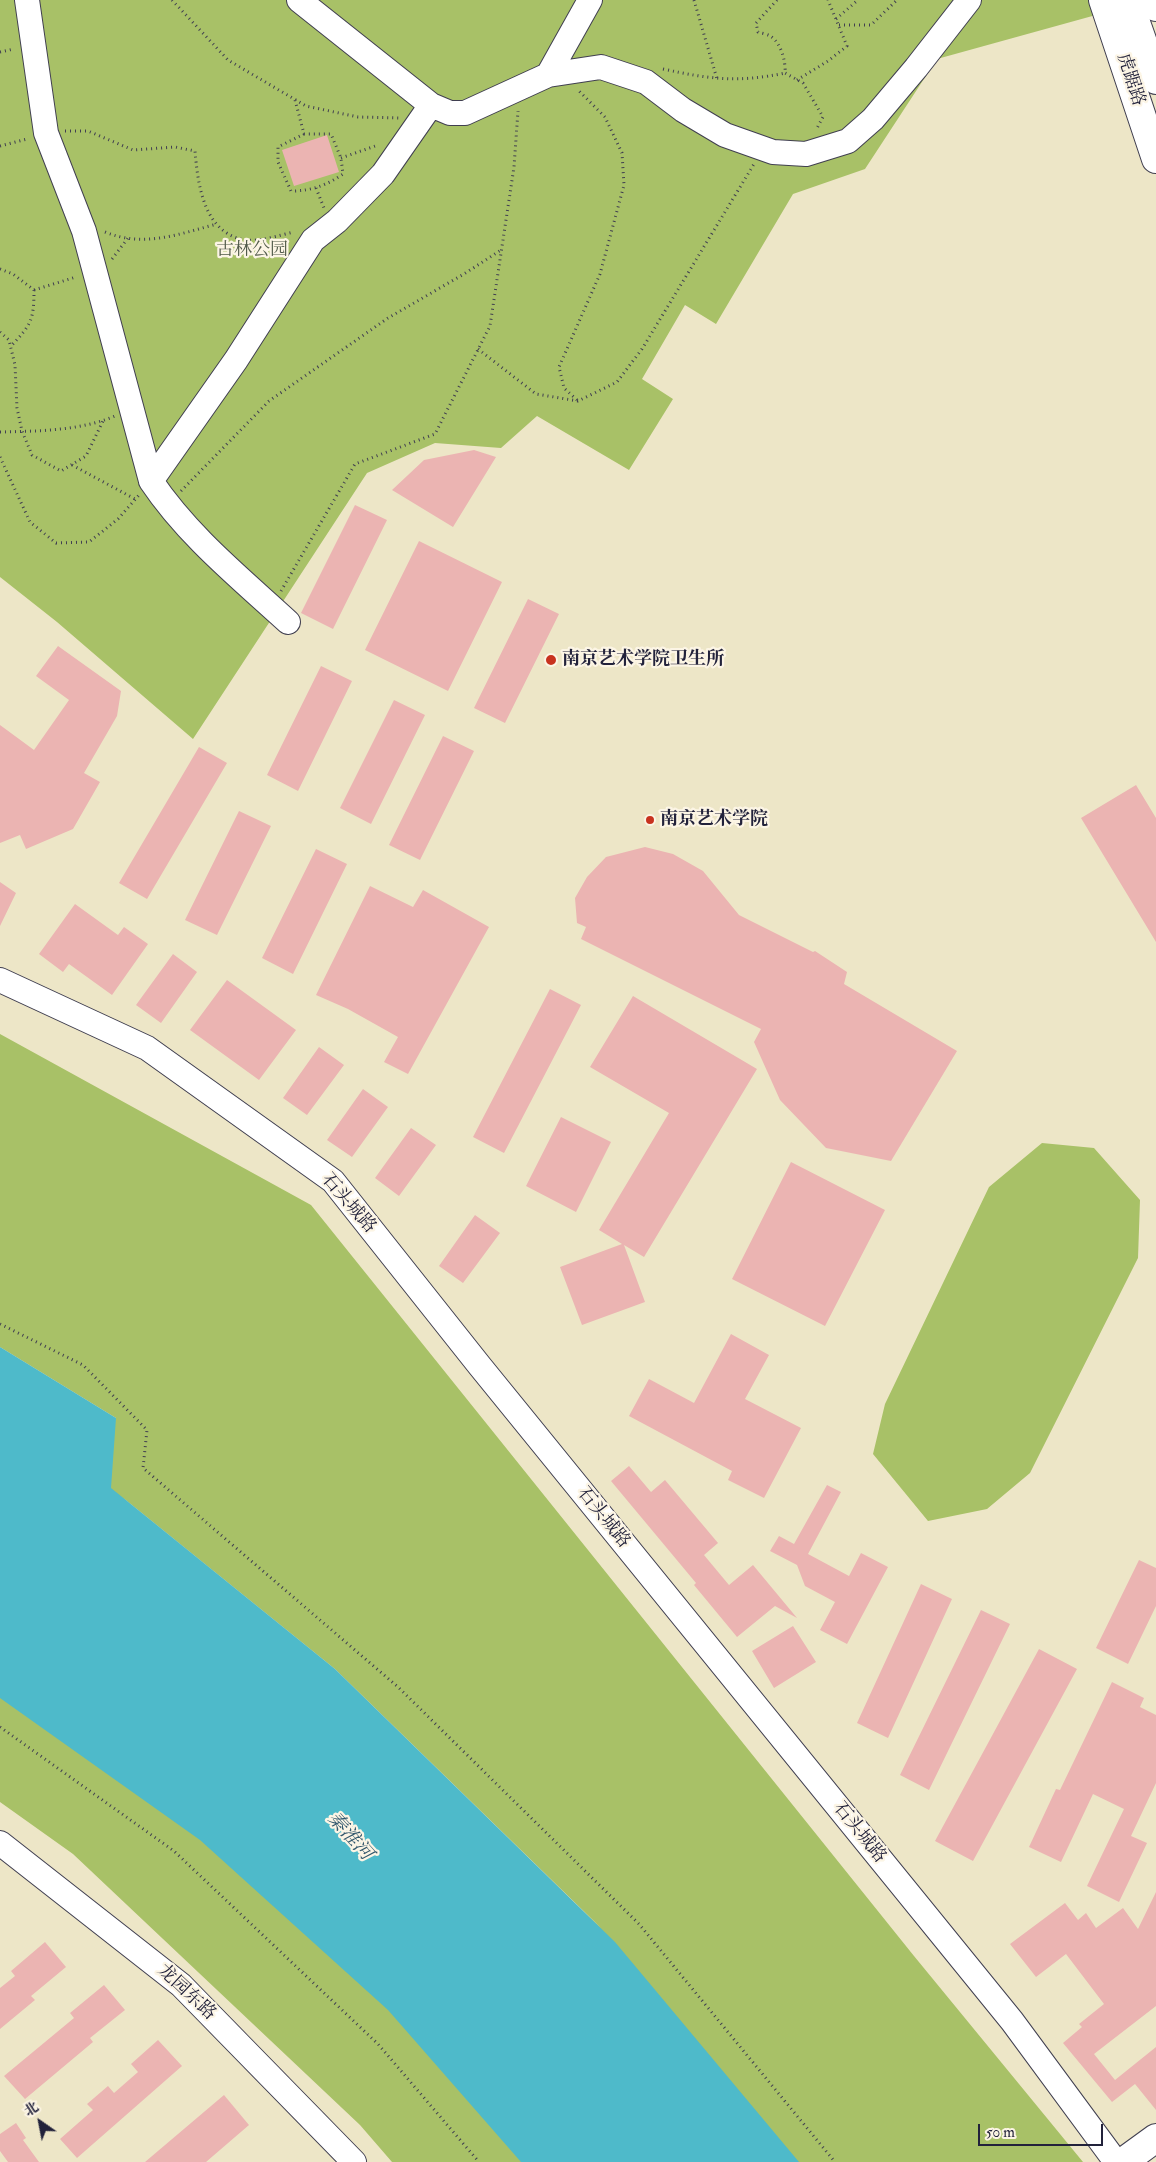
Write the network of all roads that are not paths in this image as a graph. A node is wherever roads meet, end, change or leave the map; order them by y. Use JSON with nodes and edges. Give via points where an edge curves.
{"nodes":[{"id":1,"x":28,"y":0,"type":"edge"},
{"id":2,"x":299,"y":0,"type":"edge"},
{"id":3,"x":590,"y":0,"type":"edge"},
{"id":4,"x":969,"y":0,"type":"edge"},
{"id":5,"x":1103,"y":0,"type":"edge"},
{"id":6,"x":1128,"y":0,"type":"edge"},
{"id":7,"x":1153,"y":0,"type":"edge"},
{"id":8,"x":1156,"y":7,"type":"edge"},
{"id":9,"x":555,"y":74,"type":"junction"},
{"id":10,"x":1156,"y":80,"type":"edge"},
{"id":11,"x":427,"y":112,"type":"junction"},
{"id":12,"x":1156,"y":159,"type":"edge"},
{"id":13,"x":151,"y":481,"type":"junction"},
{"id":14,"x":280,"y":614,"type":"road end"},
{"id":15,"x":0,"y":980,"type":"edge"},
{"id":16,"x":0,"y":1843,"type":"edge"},
{"id":17,"x":1156,"y":2138,"type":"edge"},
{"id":18,"x":354,"y":2162,"type":"edge"},
{"id":19,"x":1116,"y":2162,"type":"edge"},
{"id":20,"x":1124,"y":2162,"type":"edge"}],
"edges":[{"from":1,"to":13,"type":"street","via":[[46,133],[81,222]]},
{"from":2,"to":11,"type":"street"},
{"from":3,"to":9,"type":"street"},
{"from":4,"to":9,"type":"street","via":[[872,119],[848,140],[806,154],[773,152],[725,135],[683,110],[646,82],[601,67]]},
{"from":5,"to":12,"type":"main road","name":"虎踞路"},
{"from":6,"to":10,"type":"main road"},
{"from":7,"to":8,"type":"main road"},
{"from":9,"to":11,"type":"street","via":[[465,113]]},
{"from":11,"to":13,"type":"street","via":[[383,174],[338,221],[313,240],[236,360]]},
{"from":13,"to":14,"type":"street","via":[[197,540]]},
{"from":15,"to":19,"type":"street","name":"石头城路","via":[[147,1048],[333,1180],[497,1388],[1012,2021]]},
{"from":16,"to":18,"type":"street","name":"龙园东路","via":[[181,1985]]},
{"from":17,"to":20,"type":"main road"}]}
